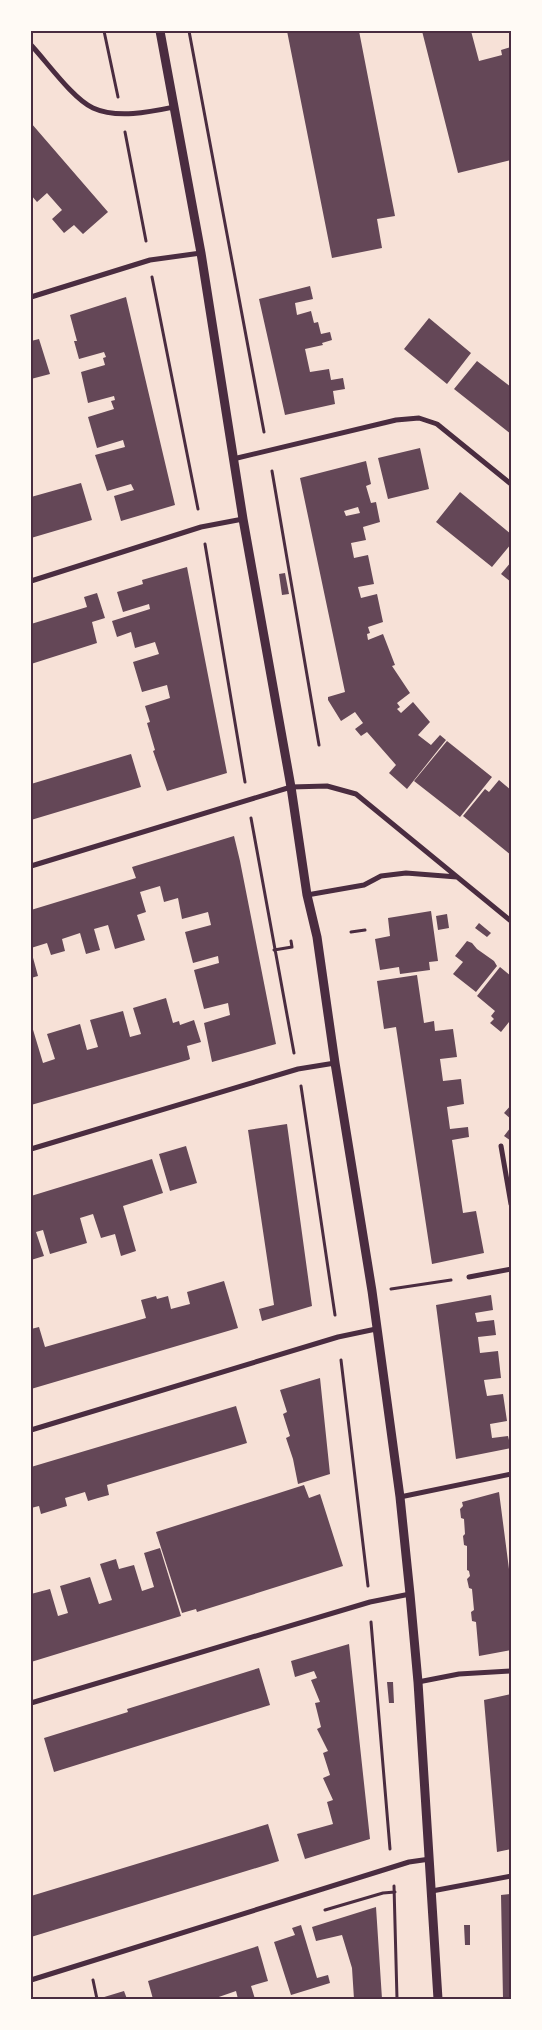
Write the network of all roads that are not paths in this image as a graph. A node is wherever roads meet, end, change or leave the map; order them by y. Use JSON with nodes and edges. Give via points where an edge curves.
{"nodes":[{"id":1,"x":160,"y":31,"type":"edge"},
{"id":2,"x":31,"y":44,"type":"edge"},
{"id":3,"x":174,"y":107,"type":"junction"},
{"id":4,"x":201,"y":253,"type":"junction"},
{"id":5,"x":31,"y":297,"type":"edge"},
{"id":6,"x":233,"y":458,"type":"junction"},
{"id":7,"x":511,"y":484,"type":"edge"},
{"id":8,"x":243,"y":520,"type":"junction"},
{"id":9,"x":31,"y":581,"type":"edge"},
{"id":10,"x":291,"y":787,"type":"junction"},
{"id":11,"x":31,"y":866,"type":"edge"},
{"id":12,"x":457,"y":877,"type":"junction"},
{"id":13,"x":307,"y":895,"type":"junction"},
{"id":14,"x":511,"y":921,"type":"edge"},
{"id":15,"x":335,"y":1063,"type":"junction"},
{"id":16,"x":501,"y":1146,"type":"dead end"},
{"id":17,"x":31,"y":1150,"type":"edge"},
{"id":18,"x":511,"y":1204,"type":"edge"},
{"id":19,"x":511,"y":1269,"type":"edge"},
{"id":20,"x":469,"y":1277,"type":"road end"},
{"id":21,"x":376,"y":1329,"type":"junction"},
{"id":22,"x":31,"y":1430,"type":"edge"},
{"id":23,"x":511,"y":1474,"type":"edge"},
{"id":24,"x":400,"y":1497,"type":"junction"},
{"id":25,"x":410,"y":1594,"type":"junction"},
{"id":26,"x":511,"y":1671,"type":"edge"},
{"id":27,"x":418,"y":1682,"type":"junction"},
{"id":28,"x":31,"y":1703,"type":"edge"},
{"id":29,"x":430,"y":1859,"type":"junction"},
{"id":30,"x":511,"y":1876,"type":"edge"},
{"id":31,"x":432,"y":1892,"type":"junction"},
{"id":32,"x":31,"y":1980,"type":"edge"},
{"id":33,"x":438,"y":1999,"type":"edge"}],
"edges":[{"from":1,"to":3,"type":"street"},
{"from":2,"to":3,"type":"street","via":[[77,97],[93,108],[120,113]]},
{"from":3,"to":4,"type":"street"},
{"from":4,"to":5,"type":"street","via":[[150,260]]},
{"from":4,"to":6,"type":"street"},
{"from":6,"to":7,"type":"street","via":[[396,420],[419,418],[437,424]]},
{"from":6,"to":8,"type":"street"},
{"from":8,"to":9,"type":"street","via":[[201,528]]},
{"from":8,"to":10,"type":"street"},
{"from":10,"to":11,"type":"street"},
{"from":10,"to":12,"type":"street","via":[[327,786],[356,794]]},
{"from":10,"to":13,"type":"street"},
{"from":12,"to":13,"type":"street","via":[[406,872]]},
{"from":12,"to":14,"type":"street"},
{"from":13,"to":15,"type":"street","via":[[317,937]]},
{"from":15,"to":17,"type":"street","via":[[298,1068]]},
{"from":15,"to":21,"type":"street"},
{"from":16,"to":18,"type":"street"},
{"from":19,"to":20,"type":"street"},
{"from":21,"to":22,"type":"street","via":[[338,1337]]},
{"from":21,"to":24,"type":"street"},
{"from":23,"to":24,"type":"street"},
{"from":24,"to":25,"type":"street"},
{"from":25,"to":27,"type":"street"},
{"from":25,"to":28,"type":"street","via":[[370,1602]]},
{"from":26,"to":27,"type":"street","via":[[459,1674]]},
{"from":27,"to":29,"type":"street"},
{"from":29,"to":31,"type":"street"},
{"from":29,"to":32,"type":"street","via":[[408,1862]]},
{"from":30,"to":31,"type":"street"},
{"from":31,"to":33,"type":"street"}]}
